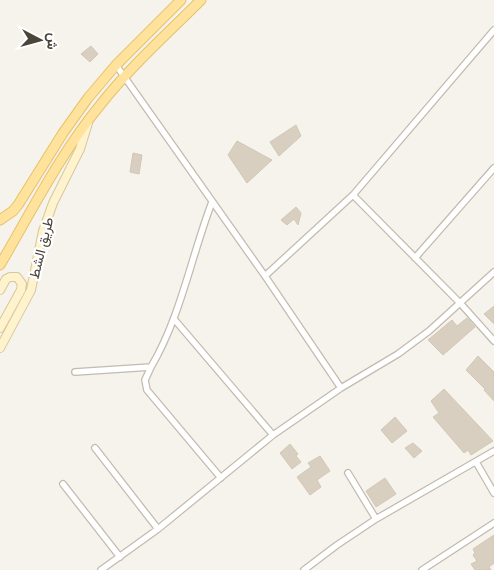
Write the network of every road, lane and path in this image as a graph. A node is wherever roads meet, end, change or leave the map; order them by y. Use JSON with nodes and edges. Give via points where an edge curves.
{"nodes":[{"id":1,"x":181,"y":0,"type":"edge"},
{"id":2,"x":201,"y":0,"type":"edge"},
{"id":3,"x":494,"y":30,"type":"edge"},
{"id":4,"x":116,"y":65,"type":"junction"},
{"id":5,"x":124,"y":77,"type":"junction"},
{"id":6,"x":89,"y":119,"type":"junction"},
{"id":7,"x":494,"y":168,"type":"edge"},
{"id":8,"x":353,"y":195,"type":"junction"},
{"id":9,"x":212,"y":202,"type":"junction"},
{"id":10,"x":0,"y":220,"type":"edge"},
{"id":11,"x":416,"y":258,"type":"junction"},
{"id":12,"x":0,"y":265,"type":"edge"},
{"id":13,"x":494,"y":272,"type":"edge"},
{"id":14,"x":265,"y":276,"type":"junction"},
{"id":15,"x":0,"y":290,"type":"edge"},
{"id":16,"x":461,"y":304,"type":"junction"},
{"id":17,"x":174,"y":318,"type":"junction"},
{"id":18,"x":0,"y":328,"type":"edge"},
{"id":19,"x":494,"y":341,"type":"edge"},
{"id":20,"x":0,"y":348,"type":"edge"},
{"id":21,"x":151,"y":367,"type":"junction"},
{"id":22,"x":75,"y":372,"type":"dead end"},
{"id":23,"x":340,"y":388,"type":"junction"},
{"id":24,"x":273,"y":435,"type":"junction"},
{"id":25,"x":95,"y":448,"type":"dead end"},
{"id":26,"x":494,"y":451,"type":"edge"},
{"id":27,"x":476,"y":462,"type":"junction"},
{"id":28,"x":348,"y":473,"type":"dead end"},
{"id":29,"x":221,"y":478,"type":"junction"},
{"id":30,"x":63,"y":484,"type":"dead end"},
{"id":31,"x":494,"y":493,"type":"edge"},
{"id":32,"x":376,"y":519,"type":"junction"},
{"id":33,"x":494,"y":523,"type":"edge"},
{"id":34,"x":158,"y":530,"type":"junction"},
{"id":35,"x":120,"y":557,"type":"junction"},
{"id":36,"x":101,"y":570,"type":"edge"},
{"id":37,"x":304,"y":570,"type":"edge"},
{"id":38,"x":422,"y":570,"type":"edge"}],
"edges":[{"from":1,"to":4,"type":"main road"},
{"from":2,"to":5,"type":"main road"},
{"from":3,"to":8,"type":"street"},
{"from":4,"to":5,"type":"street"},
{"from":4,"to":10,"type":"main road","via":[[76,115],[18,205]]},
{"from":5,"to":6,"type":"main road"},
{"from":5,"to":9,"type":"street"},
{"from":6,"to":12,"type":"main road"},
{"from":6,"to":20,"type":"main road","name":"طريق الشط","via":[[80,149],[43,230],[31,290]]},
{"from":7,"to":11,"type":"street"},
{"from":8,"to":11,"type":"street"},
{"from":8,"to":14,"type":"street"},
{"from":9,"to":14,"type":"street"},
{"from":9,"to":17,"type":"street"},
{"from":11,"to":16,"type":"street"},
{"from":13,"to":16,"type":"street"},
{"from":14,"to":23,"type":"street"},
{"from":15,"to":18,"type":"main road","name":"طريق الشط","via":[[10,276],[17,277],[22,284]]},
{"from":16,"to":19,"type":"street"},
{"from":16,"to":23,"type":"street","via":[[398,354]]},
{"from":17,"to":21,"type":"street"},
{"from":17,"to":24,"type":"street"},
{"from":21,"to":22,"type":"street"},
{"from":21,"to":29,"type":"street","via":[[145,380],[147,390]]},
{"from":23,"to":24,"type":"street"},
{"from":24,"to":29,"type":"street"},
{"from":25,"to":34,"type":"street"},
{"from":26,"to":27,"type":"street"},
{"from":27,"to":31,"type":"street"},
{"from":27,"to":32,"type":"street"},
{"from":28,"to":32,"type":"street"},
{"from":29,"to":34,"type":"street"},
{"from":30,"to":35,"type":"street"},
{"from":32,"to":37,"type":"street"},
{"from":33,"to":38,"type":"street"},
{"from":34,"to":35,"type":"street"},
{"from":35,"to":36,"type":"street"}]}
